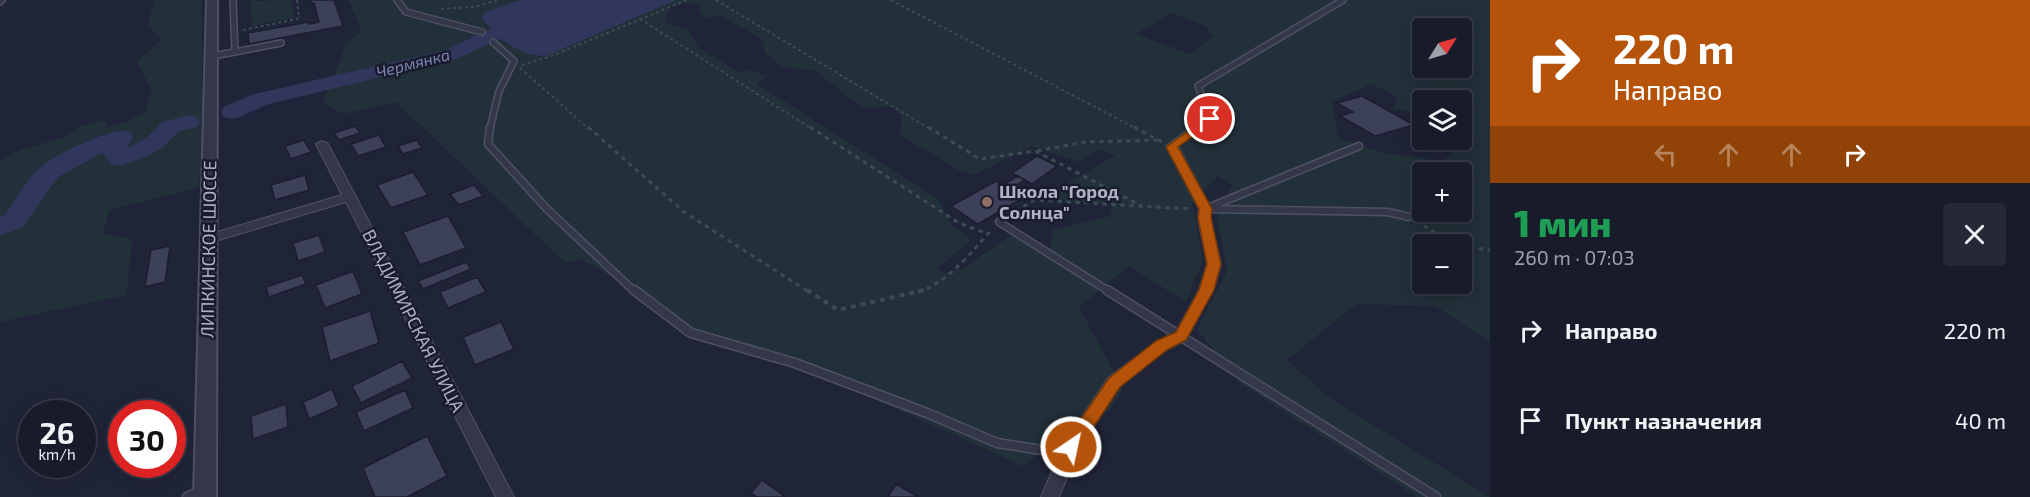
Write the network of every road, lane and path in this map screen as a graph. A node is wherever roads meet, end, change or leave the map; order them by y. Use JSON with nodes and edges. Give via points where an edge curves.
{"nodes":[{"id":1,"x":212,"y":0,"type":"edge"},
{"id":2,"x":233,"y":0,"type":"edge"},
{"id":3,"x":297,"y":0,"type":"edge"},
{"id":4,"x":397,"y":0,"type":"edge"},
{"id":5,"x":498,"y":0,"type":"edge"},
{"id":6,"x":687,"y":0,"type":"edge"},
{"id":7,"x":716,"y":0,"type":"edge"},
{"id":8,"x":891,"y":0,"type":"edge"},
{"id":9,"x":1343,"y":0,"type":"edge"},
{"id":10,"x":440,"y":10,"type":"dead end"},
{"id":11,"x":640,"y":19,"type":"junction"},
{"id":12,"x":234,"y":32,"type":"junction"},
{"id":13,"x":482,"y":32,"type":"dead end"},
{"id":14,"x":494,"y":42,"type":"dead end"},
{"id":15,"x":282,"y":43,"type":"dead end"},
{"id":16,"x":235,"y":52,"type":"junction"},
{"id":17,"x":212,"y":56,"type":"junction"},
{"id":18,"x":1166,"y":143,"type":"junction"},
{"id":19,"x":322,"y":144,"type":"dead end"},
{"id":20,"x":1359,"y":146,"type":"dead end"},
{"id":21,"x":1035,"y":151,"type":"junction"},
{"id":22,"x":349,"y":197,"type":"junction"},
{"id":23,"x":1143,"y":206,"type":"junction"},
{"id":24,"x":1205,"y":209,"type":"junction"},
{"id":25,"x":1409,"y":217,"type":"joint"},
{"id":26,"x":999,"y":222,"type":"junction"},
{"id":27,"x":988,"y":234,"type":"junction"},
{"id":28,"x":1436,"y":234,"type":"edge"},
{"id":29,"x":209,"y":239,"type":"junction"},
{"id":30,"x":1472,"y":248,"type":"edge"},
{"id":31,"x":1490,"y":250,"type":"edge"},
{"id":32,"x":1181,"y":336,"type":"junction"},
{"id":33,"x":1071,"y":447,"type":"junction"},
{"id":34,"x":205,"y":493,"type":"edge"},
{"id":35,"x":187,"y":497,"type":"edge"},
{"id":36,"x":505,"y":497,"type":"edge"},
{"id":37,"x":1050,"y":497,"type":"edge"},
{"id":38,"x":1436,"y":497,"type":"edge"}],
"edges":[{"from":1,"to":17,"type":"street","name":"ЛИПКИНСКОЕ ШОССЕ"},
{"from":2,"to":12,"type":"lane"},
{"from":3,"to":12,"type":"path","via":[[297,19]]},
{"from":4,"to":13,"type":"lane","via":[[406,12]]},
{"from":5,"to":10,"type":"path"},
{"from":6,"to":11,"type":"path"},
{"from":7,"to":21,"type":"path","via":[[980,159]]},
{"from":8,"to":18,"type":"path"},
{"from":9,"to":18,"type":"lane","via":[[1198,86],[1210,119]]},
{"from":11,"to":27,"type":"path","via":[[959,223]]},
{"from":11,"to":27,"type":"path","via":[[518,67],[684,212],[838,310],[929,289]]},
{"from":12,"to":16,"type":"lane"},
{"from":14,"to":33,"type":"lane","via":[[514,61],[490,114],[489,144],[547,208],[641,297],[691,333],[795,363],[997,443],[1042,450]]},
{"from":15,"to":16,"type":"lane"},
{"from":16,"to":17,"type":"lane"},
{"from":17,"to":29,"type":"street","name":"ЛИПКИНСКОЕ ШОССЕ"},
{"from":18,"to":21,"type":"path","via":[[1085,142]]},
{"from":18,"to":24,"type":"street"},
{"from":19,"to":22,"type":"street","name":"ВЛАДИМИРСКАЯ УЛИЦА"},
{"from":20,"to":24,"type":"lane"},
{"from":21,"to":23,"type":"path"},
{"from":22,"to":29,"type":"street"},
{"from":22,"to":36,"type":"street","name":"ВЛАДИМИРСКАЯ УЛИЦА"},
{"from":23,"to":24,"type":"path"},
{"from":23,"to":26,"type":"path","via":[[1034,200]]},
{"from":24,"to":25,"type":"lane","via":[[1388,212]]},
{"from":24,"to":32,"type":"street","via":[[1214,264],[1206,290]]},
{"from":25,"to":28,"type":"path"},
{"from":26,"to":27,"type":"path"},
{"from":26,"to":32,"type":"lane"},
{"from":29,"to":34,"type":"street","name":"ЛИПКИНСКОЕ ШОССЕ"},
{"from":30,"to":31,"type":"path"},
{"from":32,"to":33,"type":"street","via":[[1161,346],[1114,382]]},
{"from":32,"to":38,"type":"lane"},
{"from":33,"to":37,"type":"street"},
{"from":34,"to":35,"type":"lane"}]}
